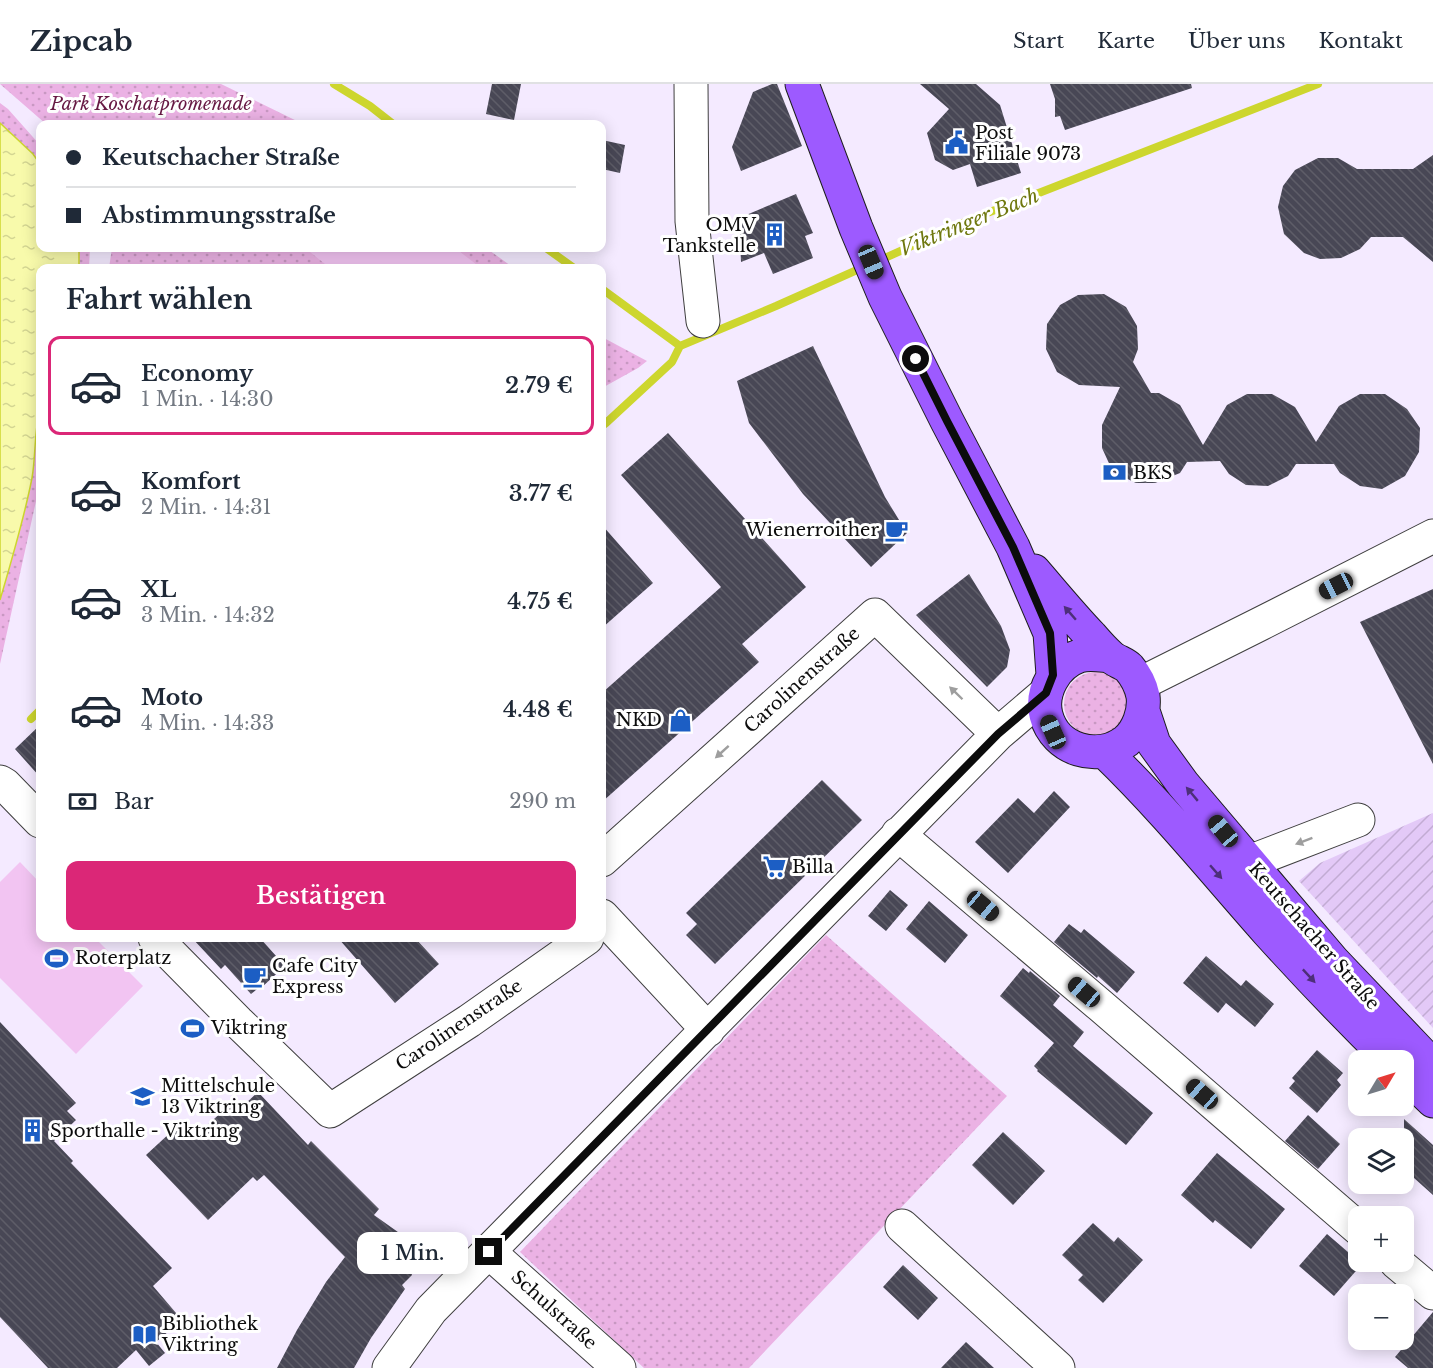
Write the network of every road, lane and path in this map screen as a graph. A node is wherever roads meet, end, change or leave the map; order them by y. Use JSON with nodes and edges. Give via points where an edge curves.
{"nodes":[{"id":1,"x":691,"y":84,"type":"edge"},
{"id":2,"x":802,"y":84,"type":"edge"},
{"id":3,"x":703,"y":321,"type":"dead end"},
{"id":4,"x":1433,"y":536,"type":"edge"},
{"id":5,"x":1013,"y":547,"type":"junction"},
{"id":6,"x":1110,"y":656,"type":"junction"},
{"id":7,"x":1049,"y":684,"type":"junction"},
{"id":8,"x":1141,"y":698,"type":"junction"},
{"id":9,"x":1053,"y":732,"type":"junction"},
{"id":10,"x":998,"y":734,"type":"junction"},
{"id":11,"x":1106,"y":752,"type":"junction"},
{"id":12,"x":0,"y":782,"type":"edge"},
{"id":13,"x":1370,"y":815,"type":"dead end"},
{"id":14,"x":36,"y":817,"type":"edge"},
{"id":15,"x":898,"y":834,"type":"junction"},
{"id":16,"x":606,"y":856,"type":"edge"},
{"id":17,"x":1249,"y":862,"type":"junction"},
{"id":18,"x":606,"y":933,"type":"edge"},
{"id":19,"x":159,"y":942,"type":"edge"},
{"id":20,"x":577,"y":942,"type":"edge"},
{"id":21,"x":708,"y":1030,"type":"junction"},
{"id":22,"x":1381,"y":1050,"type":"edge"},
{"id":23,"x":1433,"y":1066,"type":"edge"},
{"id":24,"x":1414,"y":1083,"type":"edge"},
{"id":25,"x":1433,"y":1101,"type":"edge"},
{"id":26,"x":1348,"y":1219,"type":"edge"},
{"id":27,"x":902,"y":1226,"type":"dead end"},
{"id":28,"x":489,"y":1252,"type":"junction"},
{"id":29,"x":1408,"y":1272,"type":"edge"},
{"id":30,"x":1433,"y":1293,"type":"edge"},
{"id":31,"x":389,"y":1368,"type":"edge"},
{"id":32,"x":618,"y":1368,"type":"edge"},
{"id":33,"x":1058,"y":1368,"type":"edge"}],
"edges":[{"from":1,"to":3,"type":"street","via":[[692,221]]},
{"from":2,"to":5,"type":"main road","name":"Keutschacher Straße","via":[[885,297]]},
{"from":4,"to":8,"type":"street","via":[[1260,624]]},
{"from":6,"to":5,"type":"main road","name":"Keutschacher Straße","one_way":true},
{"from":5,"to":7,"type":"main road","name":"Keutschacher Straße","via":[[1050,633]]},
{"from":6,"to":7,"type":"main road","via":[[1079,656],[1064,663]]},
{"from":6,"to":8,"type":"main road","name":"Keutschacher Straße","via":[[1128,667]]},
{"from":7,"to":9,"type":"main road","name":"Keutschacher Straße","via":[[1046,714]]},
{"from":7,"to":10,"type":"street"},
{"from":8,"to":11,"type":"main road","via":[[1139,725],[1131,737]]},
{"from":17,"to":8,"type":"main road","name":"Keutschacher Straße","one_way":true,"via":[[1154,744]]},
{"from":9,"to":10,"type":"street"},
{"from":9,"to":11,"type":"main road","via":[[1068,745],[1086,752]]},
{"from":10,"to":15,"type":"street"},
{"from":10,"to":16,"type":"street","name":"Carolinenstraße","one_way":true,"via":[[875,615]]},
{"from":11,"to":22,"type":"main road","name":"Keutschacher Straße","one_way":true},
{"from":12,"to":14,"type":"street"},
{"from":13,"to":17,"type":"street","one_way":true},
{"from":15,"to":21,"type":"street"},
{"from":15,"to":26,"type":"street"},
{"from":17,"to":23,"type":"main road","name":"Keutschacher Straße","via":[[1333,961]]},
{"from":18,"to":21,"type":"street","name":"Carolinenstraße"},
{"from":19,"to":20,"type":"street","name":"Carolinenstraße","via":[[330,1111],[468,1021]]},
{"from":21,"to":28,"type":"street"},
{"from":24,"to":25,"type":"main road"},
{"from":27,"to":33,"type":"street"},
{"from":28,"to":31,"type":"street","via":[[431,1310]]},
{"from":28,"to":32,"type":"street","name":"Schulstraße"},
{"from":29,"to":30,"type":"street"}]}
